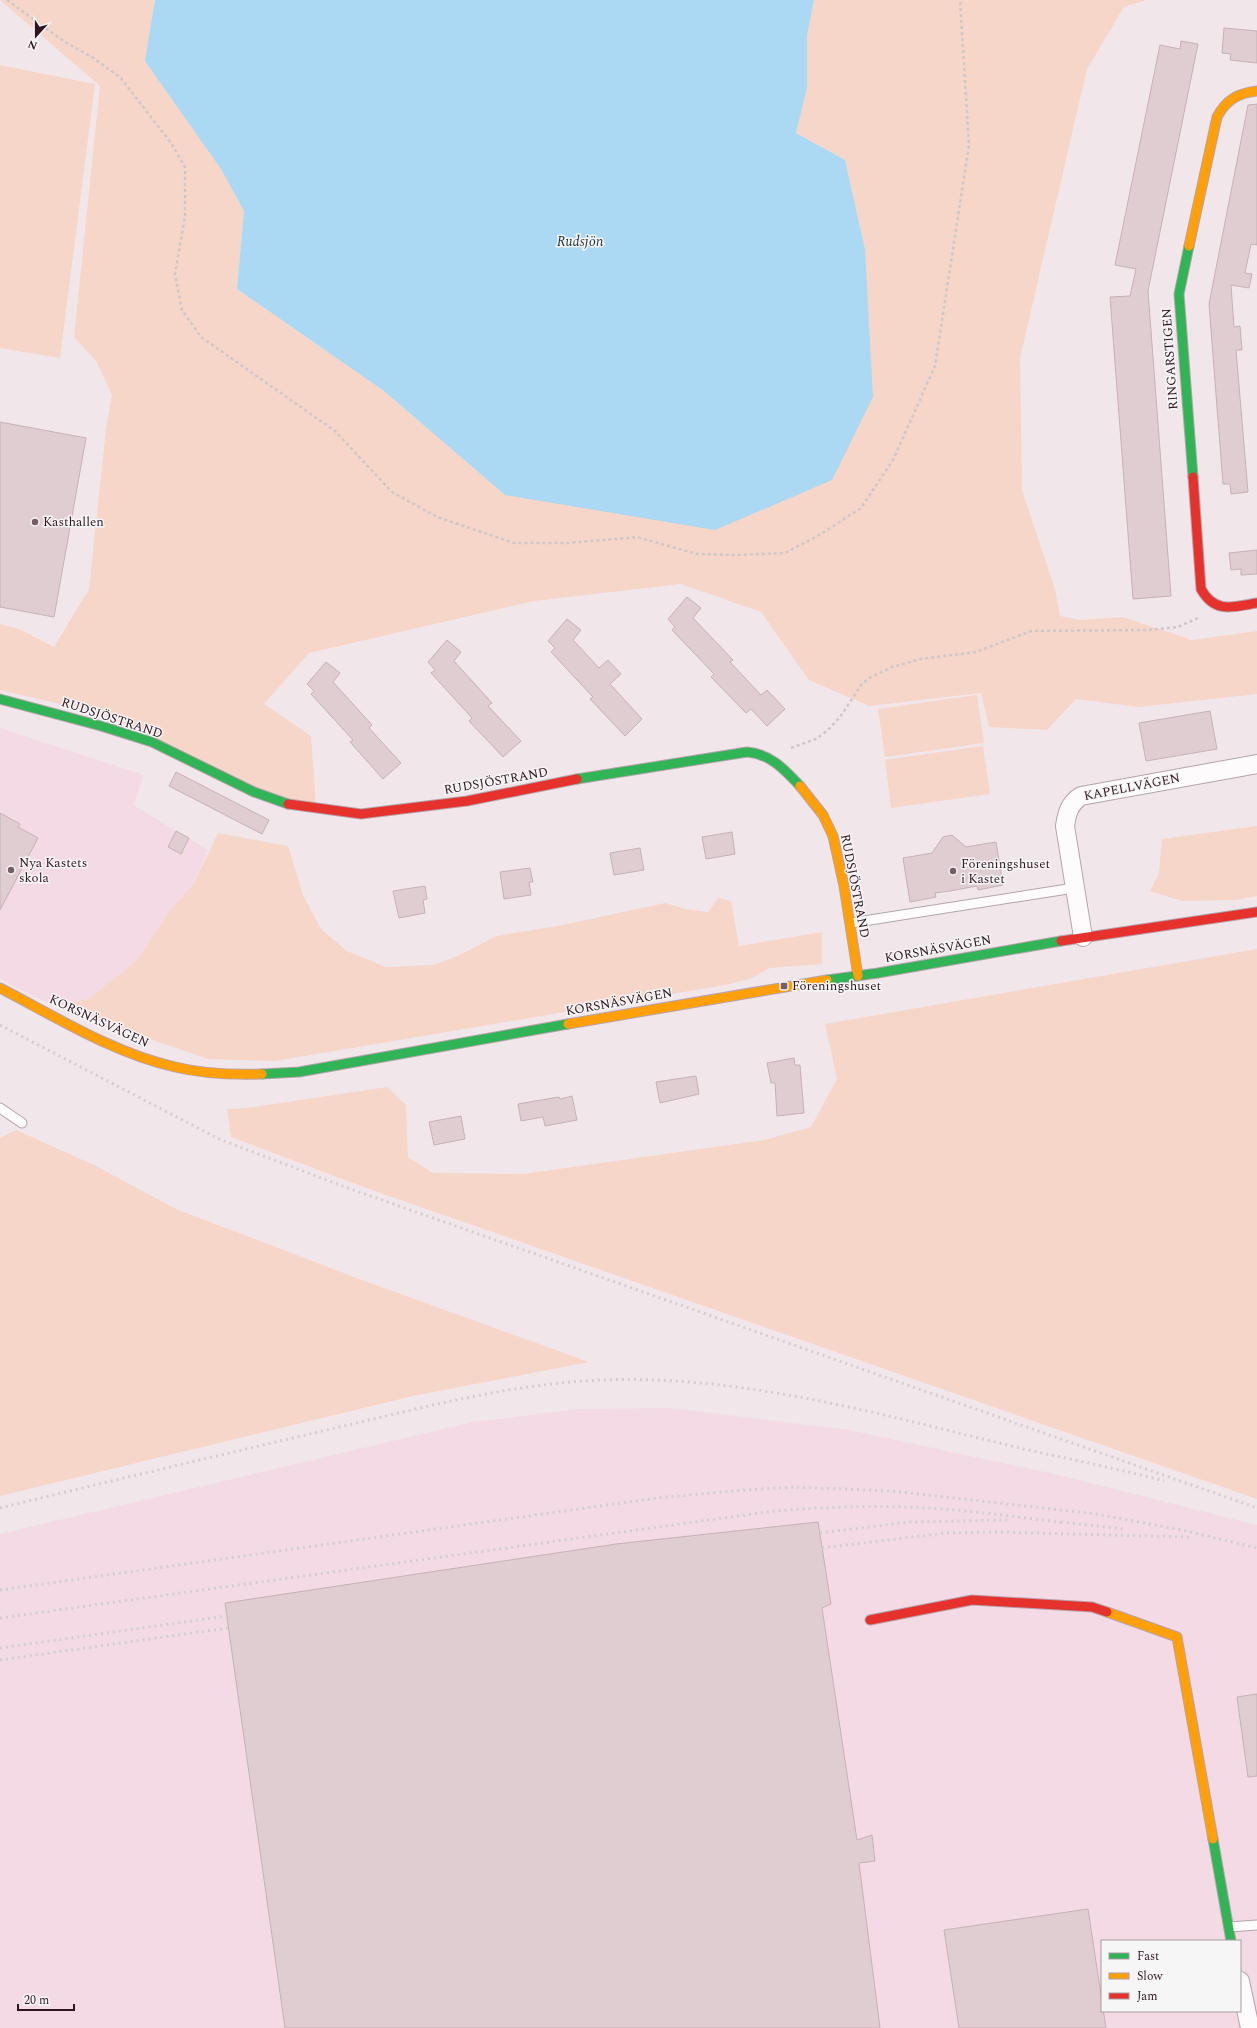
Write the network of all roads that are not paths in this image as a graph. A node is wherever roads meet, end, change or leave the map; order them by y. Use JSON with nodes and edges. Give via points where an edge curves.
{"nodes":[{"id":1,"x":1257,"y":91,"type":"edge"},
{"id":2,"x":1257,"y":603,"type":"edge"},
{"id":3,"x":0,"y":699,"type":"edge"},
{"id":4,"x":1257,"y":764,"type":"edge"},
{"id":5,"x":1074,"y":888,"type":"junction"},
{"id":6,"x":1257,"y":912,"type":"edge"},
{"id":7,"x":851,"y":923,"type":"junction"},
{"id":8,"x":1083,"y":937,"type":"junction"},
{"id":9,"x":858,"y":976,"type":"junction"},
{"id":10,"x":0,"y":988,"type":"edge"},
{"id":11,"x":0,"y":1108,"type":"edge"},
{"id":12,"x":22,"y":1123,"type":"dead end"},
{"id":13,"x":870,"y":1620,"type":"dead end"},
{"id":14,"x":1257,"y":1925,"type":"edge"},
{"id":15,"x":1229,"y":1928,"type":"junction"},
{"id":16,"x":1232,"y":1940,"type":"edge"},
{"id":17,"x":1241,"y":1986,"type":"edge"},
{"id":18,"x":1250,"y":2028,"type":"edge"}],
"edges":[{"from":1,"to":2,"type":"street","name":"RINGARSTIGEN","via":[[1238,93],[1224,104],[1217,117],[1179,294],[1200,580],[1204,595],[1213,604],[1225,607]]},
{"from":3,"to":7,"type":"street","name":"RUDSJÖSTRAND","via":[[152,742],[254,792],[295,806],[361,814],[466,801],[738,752],[755,752],[772,758],[804,789],[821,811],[831,830],[838,856]]},
{"from":4,"to":5,"type":"street","name":"KAPELLVÄGEN","via":[[1081,796],[1074,800],[1065,826]]},
{"from":5,"to":7,"type":"lane"},
{"from":5,"to":8,"type":"street","name":"KAPELLVÄGEN"},
{"from":6,"to":8,"type":"street","name":"KORSNÄSVÄGEN"},
{"from":7,"to":9,"type":"street","name":"RUDSJÖSTRAND"},
{"from":8,"to":9,"type":"street","name":"KORSNÄSVÄGEN"},
{"from":9,"to":10,"type":"street","name":"KORSNÄSVÄGEN","via":[[784,986],[299,1072],[245,1076],[198,1072],[153,1060],[120,1048]]},
{"from":11,"to":12,"type":"lane"},
{"from":13,"to":15,"type":"street","via":[[972,1600],[1092,1607],[1177,1637]]},
{"from":14,"to":15,"type":"lane"},
{"from":15,"to":16,"type":"street"},
{"from":17,"to":18,"type":"street"}]}
